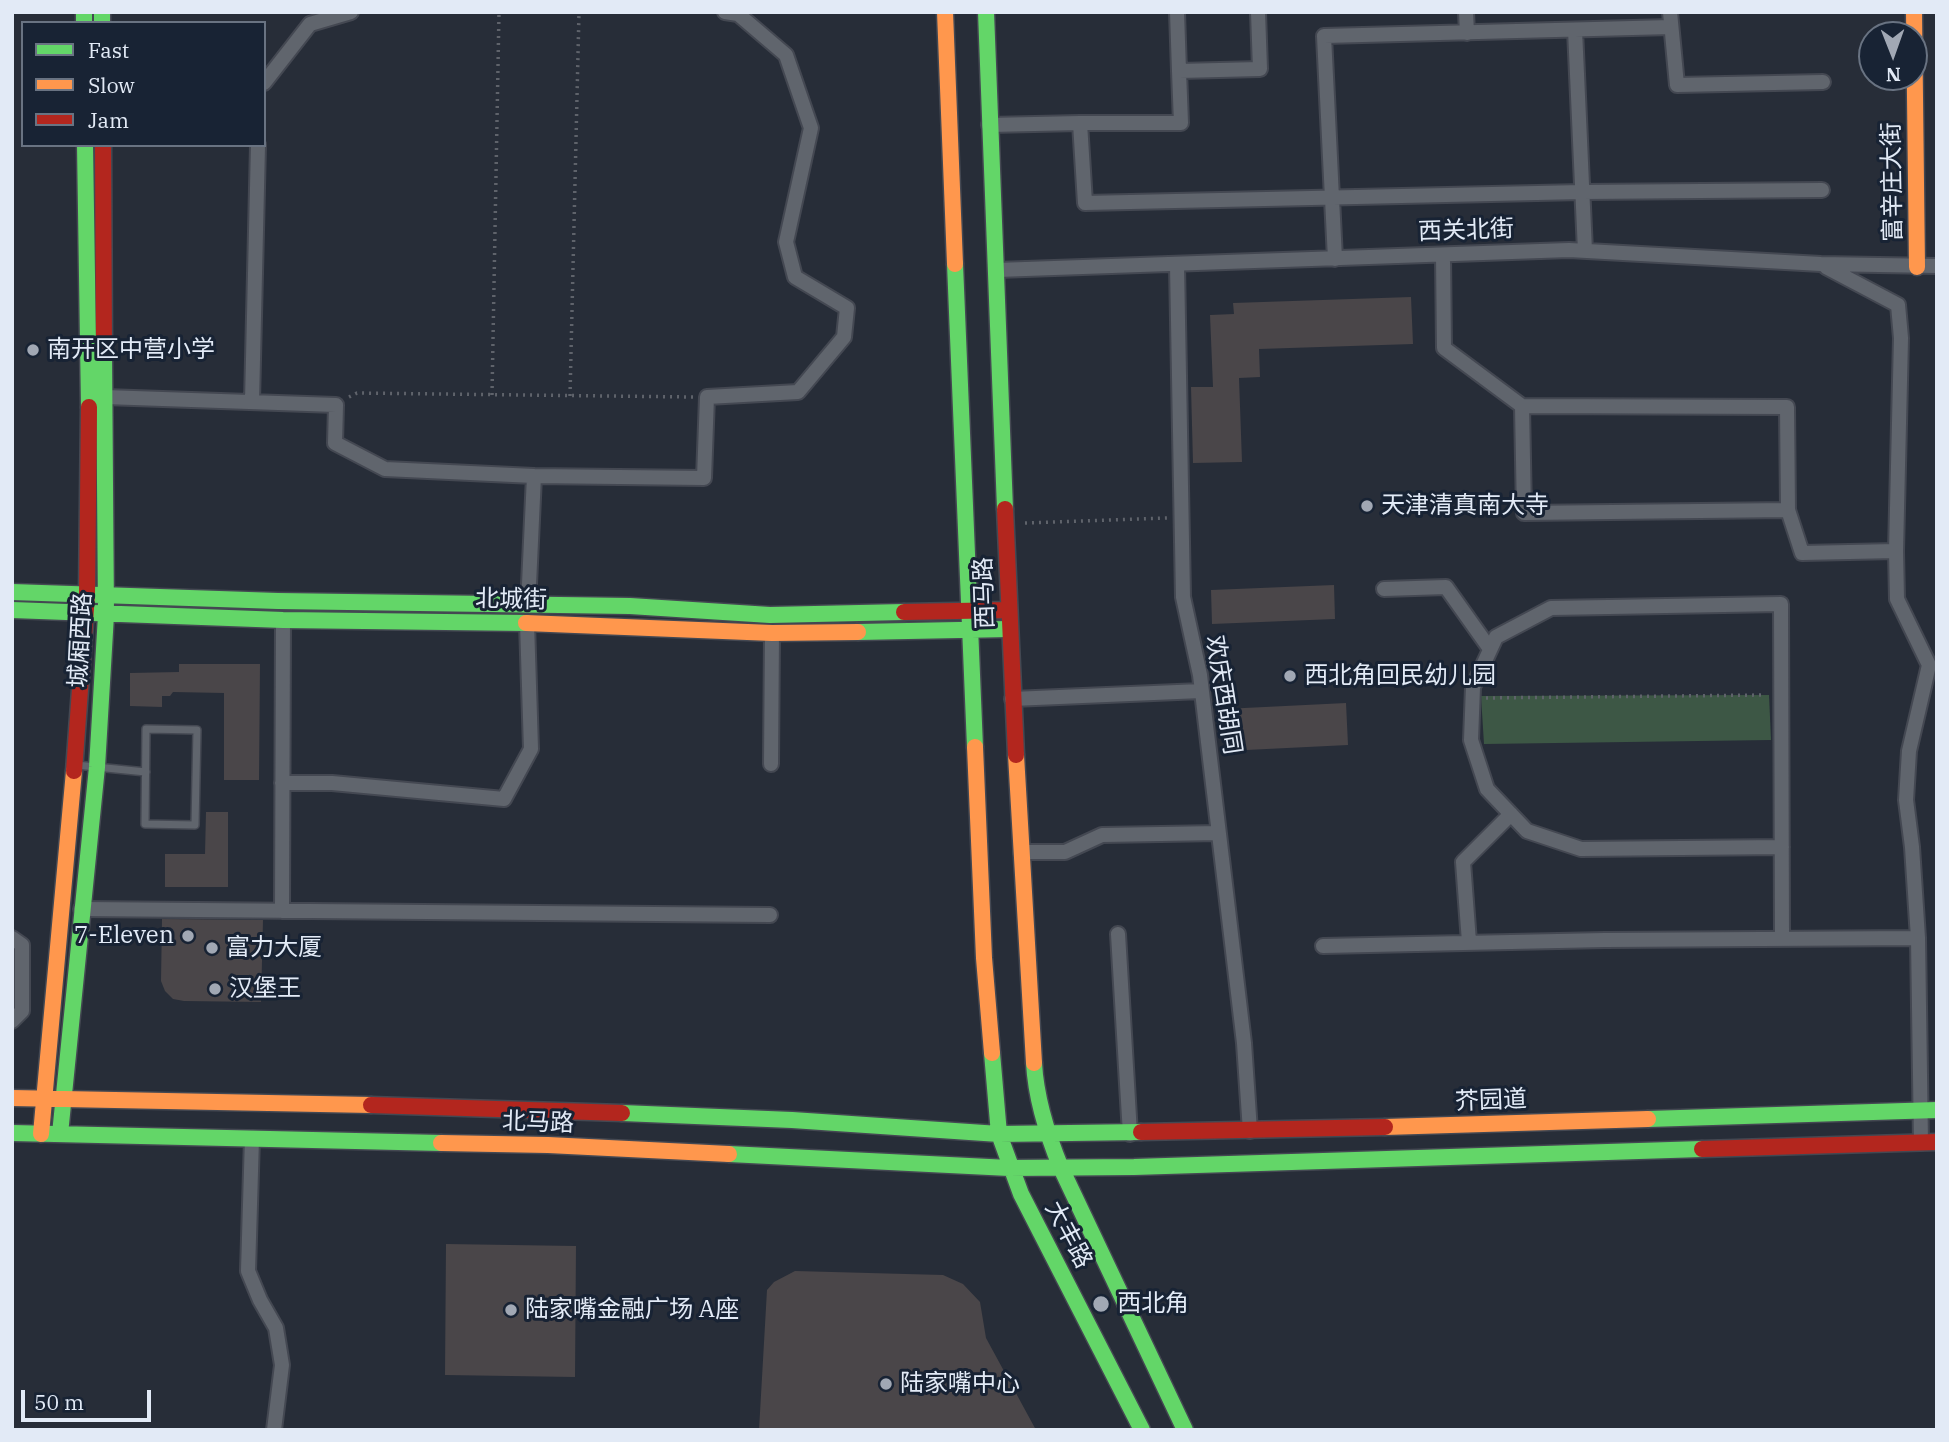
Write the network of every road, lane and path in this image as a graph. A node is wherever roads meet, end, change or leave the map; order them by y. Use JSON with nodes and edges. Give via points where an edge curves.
{"nodes":[{"id":1,"x":351,"y":12,"type":"edge"},
{"id":2,"x":499,"y":12,"type":"edge"},
{"id":3,"x":579,"y":12,"type":"edge"},
{"id":4,"x":725,"y":12,"type":"edge"},
{"id":5,"x":945,"y":12,"type":"edge"},
{"id":6,"x":986,"y":12,"type":"edge"},
{"id":7,"x":1177,"y":12,"type":"edge"},
{"id":8,"x":1258,"y":12,"type":"edge"},
{"id":9,"x":1466,"y":12,"type":"edge"},
{"id":10,"x":1914,"y":12,"type":"edge"},
{"id":11,"x":1670,"y":20,"type":"edge"},
{"id":12,"x":1575,"y":30,"type":"junction"},
{"id":13,"x":1467,"y":33,"type":"junction"},
{"id":14,"x":1179,"y":71,"type":"junction"},
{"id":15,"x":266,"y":80,"type":"edge"},
{"id":16,"x":1823,"y":82,"type":"dead end"},
{"id":17,"x":1080,"y":123,"type":"junction"},
{"id":18,"x":989,"y":125,"type":"junction"},
{"id":19,"x":85,"y":147,"type":"edge"},
{"id":20,"x":103,"y":147,"type":"edge"},
{"id":21,"x":258,"y":147,"type":"edge"},
{"id":22,"x":1822,"y":190,"type":"dead end"},
{"id":23,"x":1582,"y":192,"type":"junction"},
{"id":24,"x":1332,"y":196,"type":"junction"},
{"id":25,"x":1585,"y":251,"type":"junction"},
{"id":26,"x":1443,"y":255,"type":"junction"},
{"id":27,"x":1335,"y":259,"type":"junction"},
{"id":28,"x":1821,"y":264,"type":"junction"},
{"id":29,"x":1177,"y":265,"type":"junction"},
{"id":30,"x":1937,"y":266,"type":"edge"},
{"id":31,"x":1917,"y":267,"type":"junction"},
{"id":32,"x":997,"y":270,"type":"junction"},
{"id":33,"x":492,"y":395,"type":"junction"},
{"id":34,"x":570,"y":396,"type":"junction"},
{"id":35,"x":105,"y":397,"type":"junction"},
{"id":36,"x":707,"y":397,"type":"junction"},
{"id":37,"x":252,"y":402,"type":"junction"},
{"id":38,"x":336,"y":405,"type":"junction"},
{"id":39,"x":1522,"y":406,"type":"junction"},
{"id":40,"x":534,"y":476,"type":"junction"},
{"id":41,"x":1788,"y":510,"type":"junction"},
{"id":42,"x":1181,"y":518,"type":"junction"},
{"id":43,"x":1005,"y":523,"type":"junction"},
{"id":44,"x":1896,"y":551,"type":"junction"},
{"id":45,"x":1384,"y":589,"type":"dead end"},
{"id":46,"x":12,"y":592,"type":"edge"},
{"id":47,"x":87,"y":593,"type":"junction"},
{"id":48,"x":106,"y":594,"type":"junction"},
{"id":49,"x":528,"y":606,"type":"junction"},
{"id":50,"x":12,"y":610,"type":"edge"},
{"id":51,"x":1008,"y":610,"type":"junction"},
{"id":52,"x":970,"y":611,"type":"junction"},
{"id":53,"x":85,"y":613,"type":"junction"},
{"id":54,"x":106,"y":615,"type":"junction"},
{"id":55,"x":283,"y":620,"type":"junction"},
{"id":56,"x":527,"y":623,"type":"junction"},
{"id":57,"x":1009,"y":629,"type":"junction"},
{"id":58,"x":971,"y":630,"type":"junction"},
{"id":59,"x":772,"y":633,"type":"junction"},
{"id":60,"x":1490,"y":649,"type":"junction"},
{"id":61,"x":1201,"y":691,"type":"junction"},
{"id":62,"x":1782,"y":695,"type":"junction"},
{"id":63,"x":1472,"y":698,"type":"junction"},
{"id":64,"x":1012,"y":699,"type":"junction"},
{"id":65,"x":771,"y":764,"type":"dead end"},
{"id":66,"x":75,"y":765,"type":"junction"},
{"id":67,"x":97,"y":767,"type":"junction"},
{"id":68,"x":146,"y":772,"type":"junction"},
{"id":69,"x":282,"y":783,"type":"junction"},
{"id":70,"x":1511,"y":814,"type":"junction"},
{"id":71,"x":1219,"y":834,"type":"junction"},
{"id":72,"x":1782,"y":848,"type":"junction"},
{"id":73,"x":1021,"y":852,"type":"junction"},
{"id":74,"x":81,"y":909,"type":"junction"},
{"id":75,"x":282,"y":911,"type":"junction"},
{"id":76,"x":770,"y":915,"type":"dead end"},
{"id":77,"x":1118,"y":934,"type":"dead end"},
{"id":78,"x":12,"y":938,"type":"edge"},
{"id":79,"x":1918,"y":938,"type":"junction"},
{"id":80,"x":1782,"y":939,"type":"junction"},
{"id":81,"x":1469,"y":943,"type":"junction"},
{"id":82,"x":1323,"y":946,"type":"dead end"},
{"id":83,"x":12,"y":1021,"type":"edge"},
{"id":84,"x":12,"y":1098,"type":"edge"},
{"id":85,"x":43,"y":1098,"type":"junction"},
{"id":86,"x":62,"y":1098,"type":"junction"},
{"id":87,"x":1928,"y":1110,"type":"edge"},
{"id":88,"x":1250,"y":1131,"type":"junction"},
{"id":89,"x":12,"y":1133,"type":"edge"},
{"id":90,"x":41,"y":1134,"type":"junction"},
{"id":91,"x":60,"y":1134,"type":"junction"},
{"id":92,"x":999,"y":1134,"type":"junction"},
{"id":93,"x":1047,"y":1134,"type":"junction"},
{"id":94,"x":1130,"y":1134,"type":"junction"},
{"id":95,"x":251,"y":1138,"type":"junction"},
{"id":96,"x":1929,"y":1142,"type":"edge"},
{"id":97,"x":1009,"y":1168,"type":"junction"},
{"id":98,"x":1061,"y":1168,"type":"junction"},
{"id":99,"x":274,"y":1430,"type":"edge"},
{"id":100,"x":1142,"y":1430,"type":"edge"},
{"id":101,"x":1185,"y":1430,"type":"edge"}],
"edges":[{"from":1,"to":15,"type":"street","via":[[310,24]]},
{"from":2,"to":33,"type":"path"},
{"from":3,"to":34,"type":"path"},
{"from":4,"to":36,"type":"street","via":[[738,14],[786,55],[811,128],[786,242],[795,277],[847,308],[845,337],[798,392]]},
{"from":5,"to":52,"type":"main road","name":"西马路"},
{"from":6,"to":18,"type":"main road","name":"西马路"},
{"from":7,"to":14,"type":"street"},
{"from":8,"to":14,"type":"street","via":[[1260,69]]},
{"from":9,"to":13,"type":"street"},
{"from":10,"to":31,"type":"main road","name":"富辛庄大街"},
{"from":11,"to":12,"type":"street"},
{"from":11,"to":16,"type":"street","via":[[1677,85]]},
{"from":12,"to":13,"type":"street"},
{"from":12,"to":23,"type":"street"},
{"from":13,"to":24,"type":"street","via":[[1324,36]]},
{"from":14,"to":17,"type":"street","via":[[1181,122]]},
{"from":17,"to":18,"type":"street"},
{"from":17,"to":24,"type":"street","via":[[1085,202]]},
{"from":18,"to":32,"type":"main road","name":"西马路"},
{"from":19,"to":47,"type":"main road","name":"城厢西路"},
{"from":20,"to":35,"type":"main road","name":"城厢西路"},
{"from":21,"to":37,"type":"street"},
{"from":22,"to":23,"type":"street"},
{"from":23,"to":24,"type":"street"},
{"from":23,"to":25,"type":"street"},
{"from":24,"to":27,"type":"street"},
{"from":25,"to":26,"type":"street","name":"西关北街"},
{"from":25,"to":28,"type":"street","name":"西关北街"},
{"from":26,"to":27,"type":"street","name":"西关北街"},
{"from":26,"to":39,"type":"street","via":[[1444,348]]},
{"from":27,"to":29,"type":"street","name":"西关北街"},
{"from":28,"to":31,"type":"street","name":"西关北街"},
{"from":28,"to":44,"type":"street","via":[[1898,305]]},
{"from":29,"to":32,"type":"street","name":"西关北街"},
{"from":29,"to":42,"type":"street","name":"欢庆西胡同"},
{"from":30,"to":31,"type":"street","name":"西关北街"},
{"from":32,"to":43,"type":"main road","name":"西马路"},
{"from":33,"to":34,"type":"path"},
{"from":33,"to":38,"type":"path","via":[[358,393]]},
{"from":34,"to":36,"type":"path"},
{"from":35,"to":37,"type":"street"},
{"from":35,"to":48,"type":"main road","name":"城厢西路"},
{"from":36,"to":40,"type":"street","via":[[704,478]]},
{"from":37,"to":38,"type":"street"},
{"from":38,"to":40,"type":"street","via":[[335,443],[385,469]]},
{"from":39,"to":41,"type":"street","via":[[1787,407]]},
{"from":39,"to":41,"type":"street","via":[[1524,513]]},
{"from":40,"to":49,"type":"street"},
{"from":41,"to":44,"type":"street","via":[[1802,553]]},
{"from":42,"to":43,"type":"path"},
{"from":42,"to":61,"type":"street","name":"欢庆西胡同","via":[[1182,597]]},
{"from":43,"to":51,"type":"main road","name":"西马路"},
{"from":44,"to":79,"type":"street","via":[[1897,598],[1929,665],[1909,751],[1906,800]]},
{"from":45,"to":60,"type":"street","via":[[1446,587]]},
{"from":46,"to":47,"type":"main road","name":"北城街"},
{"from":47,"to":48,"type":"main road","name":"北城街"},
{"from":47,"to":53,"type":"main road","name":"城厢西路"},
{"from":48,"to":49,"type":"main road","name":"北城街"},
{"from":48,"to":54,"type":"main road","name":"城厢西路"},
{"from":49,"to":52,"type":"main road","name":"北城街","via":[[630,606],[770,615]]},
{"from":50,"to":53,"type":"main road","name":"北城街"},
{"from":51,"to":52,"type":"main road","name":"北城街"},
{"from":51,"to":57,"type":"main road","name":"西马路"},
{"from":52,"to":58,"type":"main road","name":"西马路"},
{"from":53,"to":54,"type":"main road","name":"北城街"},
{"from":53,"to":66,"type":"main road","name":"城厢西路"},
{"from":54,"to":55,"type":"main road","name":"北城街"},
{"from":54,"to":67,"type":"main road","name":"城厢西路"},
{"from":55,"to":56,"type":"main road","name":"北城街"},
{"from":55,"to":69,"type":"street"},
{"from":56,"to":59,"type":"main road","name":"北城街"},
{"from":56,"to":69,"type":"street","via":[[531,749],[504,799],[332,783]]},
{"from":57,"to":58,"type":"main road","name":"北城街"},
{"from":57,"to":64,"type":"main road","name":"西马路"},
{"from":58,"to":59,"type":"main road","name":"北城街"},
{"from":58,"to":92,"type":"main road","name":"西马路","via":[[984,958]]},
{"from":59,"to":65,"type":"street"},
{"from":60,"to":62,"type":"street","via":[[1496,637],[1551,608],[1781,604]]},
{"from":60,"to":63,"type":"street"},
{"from":61,"to":64,"type":"street"},
{"from":61,"to":71,"type":"street","name":"欢庆西胡同"},
{"from":62,"to":63,"type":"path"},
{"from":62,"to":72,"type":"street"},
{"from":63,"to":70,"type":"street","via":[[1471,740],[1488,789]]},
{"from":64,"to":73,"type":"main road","name":"西马路"},
{"from":66,"to":67,"type":"lane"},
{"from":66,"to":85,"type":"main road","name":"城厢西路"},
{"from":67,"to":68,"type":"lane"},
{"from":67,"to":74,"type":"main road","name":"城厢西路"},
{"from":68,"to":68,"type":"lane","via":[[145,824],[195,825],[197,730],[146,729]]},
{"from":69,"to":75,"type":"street"},
{"from":70,"to":72,"type":"street","via":[[1527,831],[1581,849]]},
{"from":70,"to":81,"type":"street","via":[[1464,862]]},
{"from":71,"to":73,"type":"street","via":[[1102,835],[1065,852]]},
{"from":71,"to":88,"type":"street","name":"欢庆西胡同"},
{"from":72,"to":80,"type":"street"},
{"from":73,"to":93,"type":"main road","name":"西马路","via":[[1033,1064]]},
{"from":74,"to":75,"type":"street"},
{"from":74,"to":86,"type":"main road","name":"城厢西路"},
{"from":75,"to":76,"type":"street"},
{"from":77,"to":94,"type":"street"},
{"from":78,"to":83,"type":"street","via":[[22,945],[22,1011]]},
{"from":79,"to":80,"type":"street"},
{"from":79,"to":87,"type":"street"},
{"from":80,"to":81,"type":"street"},
{"from":81,"to":82,"type":"street"},
{"from":84,"to":85,"type":"main road","name":"北马路"},
{"from":85,"to":86,"type":"main road","name":"北马路"},
{"from":85,"to":90,"type":"main road","name":"城厢西路"},
{"from":86,"to":91,"type":"main road","name":"城厢西路"},
{"from":86,"to":92,"type":"main road","name":"北马路","via":[[488,1107]]},
{"from":87,"to":88,"type":"main road","name":"芥园道"},
{"from":87,"to":96,"type":"street"},
{"from":88,"to":94,"type":"main road","name":"芥园道"},
{"from":89,"to":90,"type":"main road","name":"北马路"},
{"from":90,"to":91,"type":"main road","name":"北马路"},
{"from":91,"to":95,"type":"main road","name":"北马路"},
{"from":92,"to":93,"type":"main road","name":"北马路"},
{"from":92,"to":97,"type":"main road","name":"大丰路"},
{"from":93,"to":94,"type":"main road","name":"芥园道"},
{"from":93,"to":98,"type":"main road","name":"西马路"},
{"from":95,"to":97,"type":"main road","name":"北马路","via":[[548,1145]]},
{"from":95,"to":99,"type":"street","via":[[248,1271],[276,1328],[282,1365]]},
{"from":96,"to":98,"type":"main road"},
{"from":97,"to":98,"type":"main road","name":"北马路"},
{"from":97,"to":100,"type":"main road","name":"大丰路"},
{"from":98,"to":101,"type":"main road","name":"大丰路"}]}
